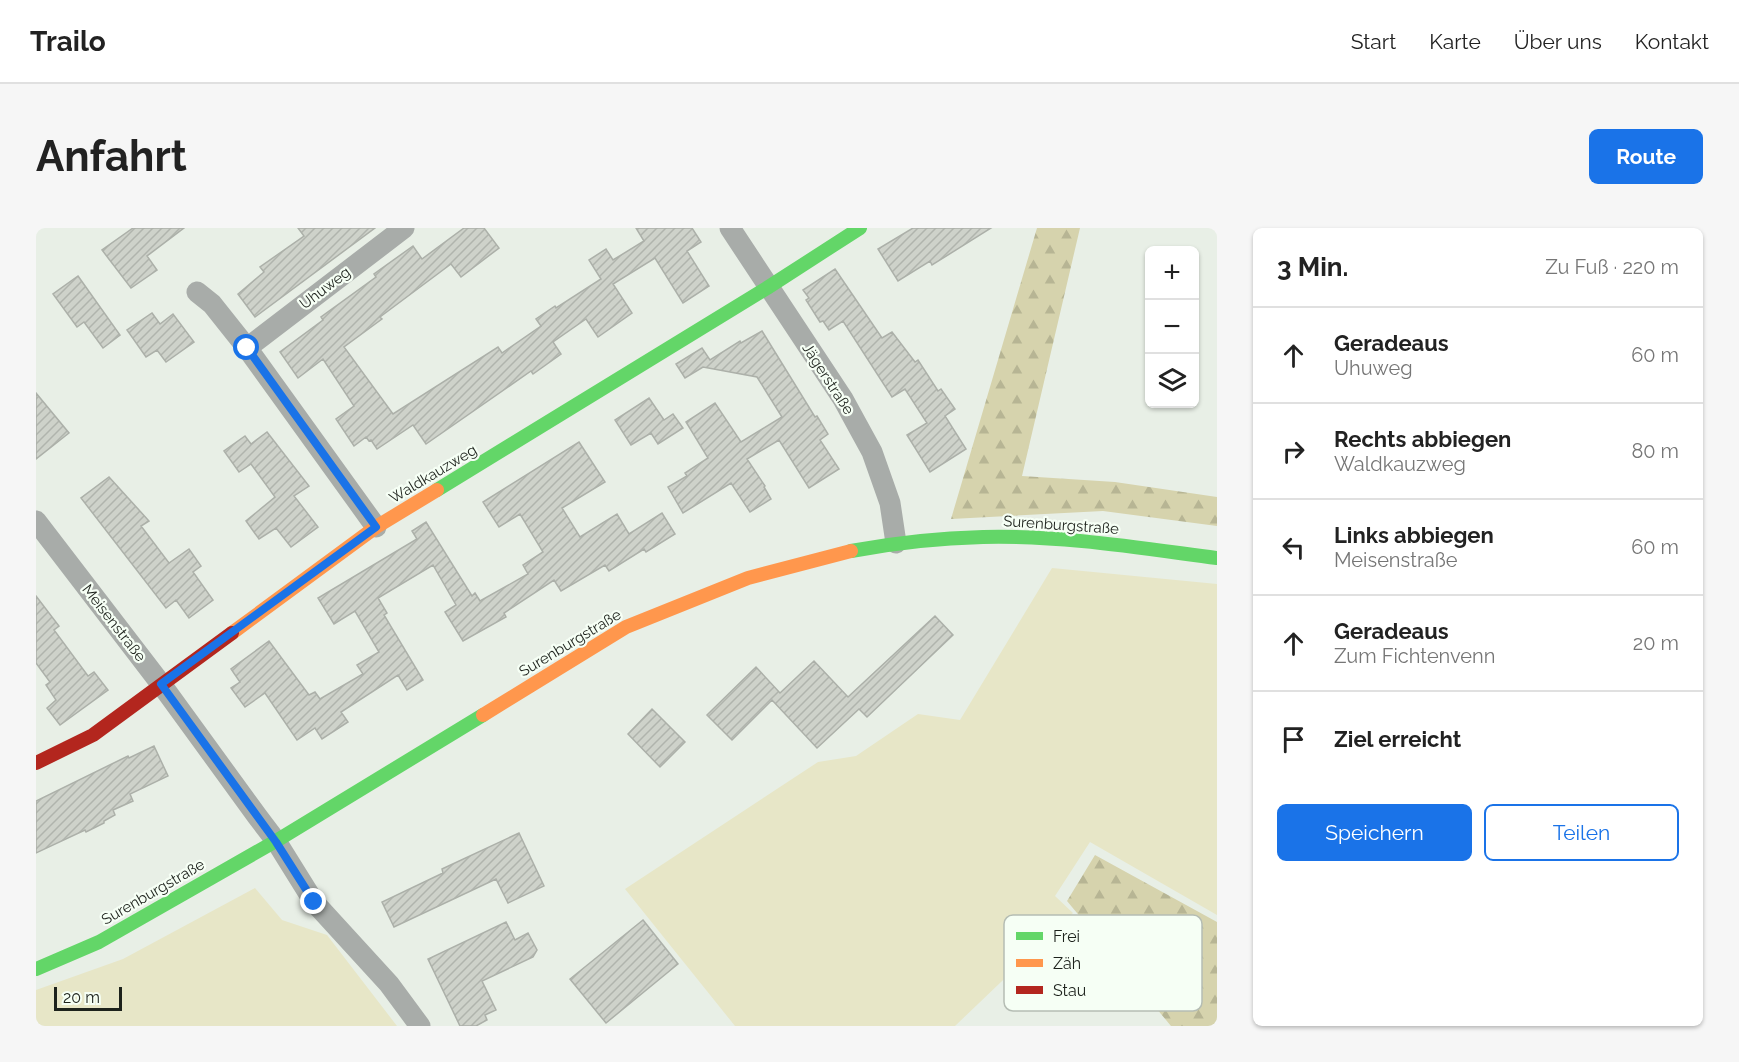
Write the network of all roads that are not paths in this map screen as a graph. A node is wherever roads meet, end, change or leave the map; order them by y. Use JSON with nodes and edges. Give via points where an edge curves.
{"nodes":[{"id":1,"x":404,"y":228,"type":"edge"},
{"id":2,"x":730,"y":228,"type":"edge"},
{"id":3,"x":860,"y":228,"type":"edge"},
{"id":4,"x":767,"y":288,"type":"junction"},
{"id":5,"x":197,"y":292,"type":"dead end"},
{"id":6,"x":247,"y":348,"type":"junction"},
{"id":7,"x":36,"y":521,"type":"edge"},
{"id":8,"x":376,"y":527,"type":"junction"},
{"id":9,"x":896,"y":543,"type":"junction"},
{"id":10,"x":1217,"y":558,"type":"edge"},
{"id":11,"x":161,"y":684,"type":"junction"},
{"id":12,"x":36,"y":763,"type":"edge"},
{"id":13,"x":276,"y":842,"type":"junction"},
{"id":14,"x":36,"y":969,"type":"edge"},
{"id":15,"x":420,"y":1026,"type":"edge"}],
"edges":[{"from":1,"to":6,"type":"street","name":"Uhuweg"},
{"from":2,"to":4,"type":"street","name":"Jägerstraße"},
{"from":3,"to":4,"type":"street","name":"Waldkauzweg"},
{"from":4,"to":8,"type":"street","name":"Waldkauzweg"},
{"from":4,"to":9,"type":"street","name":"Jägerstraße","via":[[843,399],[872,452],[890,502]]},
{"from":5,"to":6,"type":"street","via":[[212,304]]},
{"from":6,"to":8,"type":"street"},
{"from":7,"to":11,"type":"street","name":"Meisenstraße"},
{"from":8,"to":11,"type":"street","name":"Waldkauzweg"},
{"from":9,"to":10,"type":"street","name":"Surenburgstraße","via":[[984,537],[1079,541]]},
{"from":9,"to":13,"type":"street","name":"Surenburgstraße","via":[[835,554],[748,578],[626,627]]},
{"from":11,"to":12,"type":"street","name":"Waldkauzweg","via":[[93,735]]},
{"from":11,"to":13,"type":"street","name":"Meisenstraße"},
{"from":13,"to":14,"type":"street","name":"Surenburgstraße","via":[[99,942]]},
{"from":13,"to":15,"type":"street","name":"Meisenstraße","via":[[314,902],[390,984]]}]}
